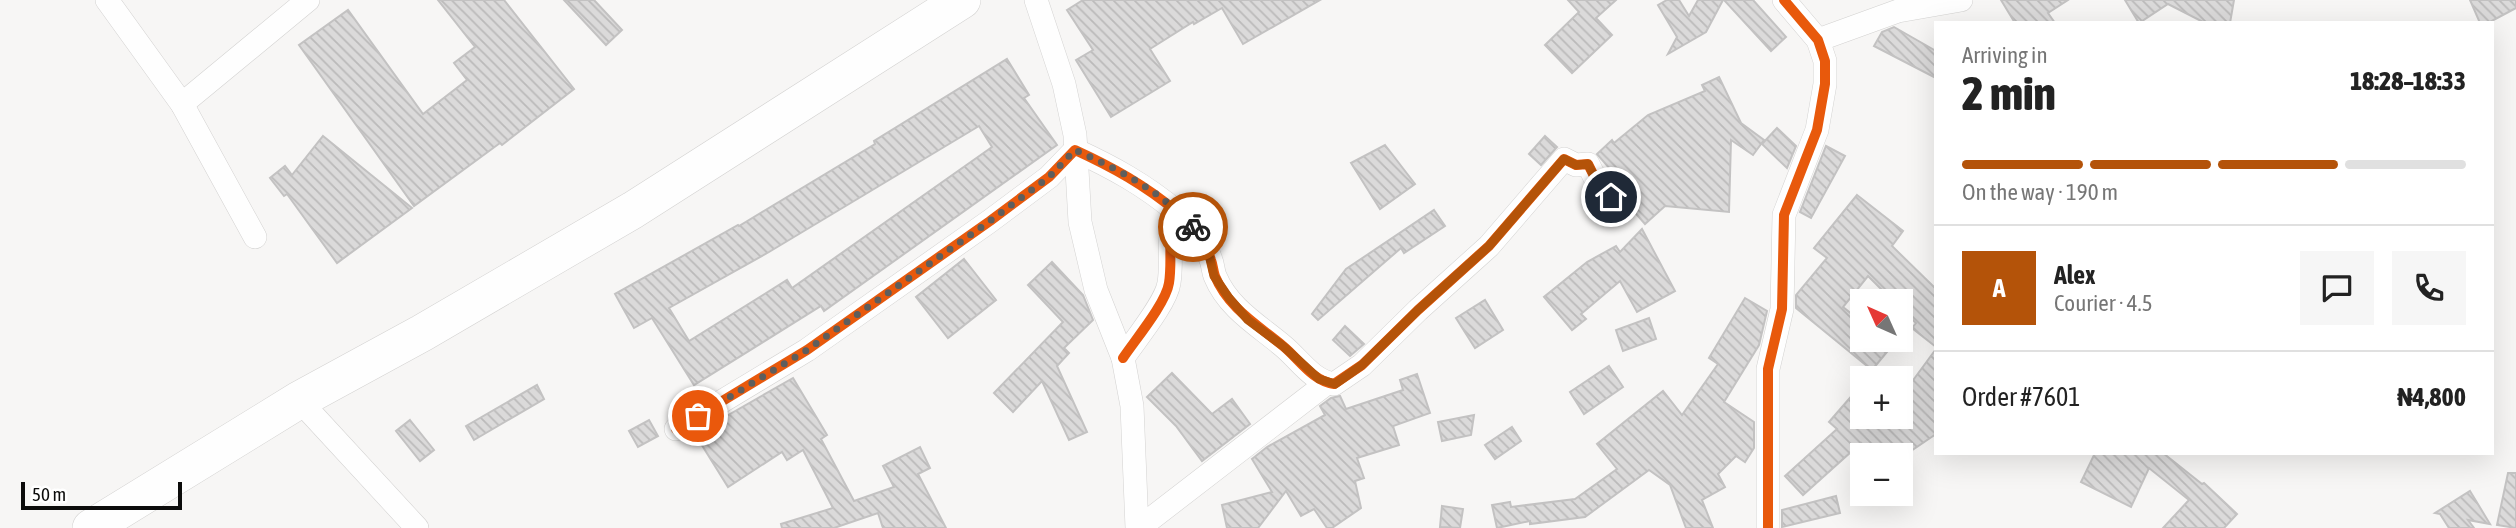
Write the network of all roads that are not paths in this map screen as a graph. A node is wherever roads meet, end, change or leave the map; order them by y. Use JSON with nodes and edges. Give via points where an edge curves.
{"nodes":[{"id":1,"x":107,"y":0,"type":"edge"},
{"id":2,"x":308,"y":0,"type":"edge"},
{"id":3,"x":962,"y":0,"type":"edge"},
{"id":4,"x":1036,"y":0,"type":"edge"},
{"id":5,"x":1784,"y":0,"type":"edge"},
{"id":6,"x":1961,"y":0,"type":"edge"},
{"id":7,"x":1818,"y":40,"type":"junction"},
{"id":8,"x":182,"y":104,"type":"junction"},
{"id":9,"x":1075,"y":150,"type":"junction"},
{"id":10,"x":1611,"y":197,"type":"dead end"},
{"id":11,"x":1177,"y":212,"type":"junction"},
{"id":12,"x":255,"y":237,"type":"dead end"},
{"id":13,"x":1123,"y":358,"type":"junction"},
{"id":14,"x":1326,"y":383,"type":"junction"},
{"id":15,"x":299,"y":400,"type":"junction"},
{"id":16,"x":676,"y":429,"type":"dead end"},
{"id":17,"x":90,"y":528,"type":"edge"},
{"id":18,"x":417,"y":528,"type":"edge"},
{"id":19,"x":1138,"y":528,"type":"edge"},
{"id":20,"x":1768,"y":528,"type":"edge"}],
"edges":[{"from":1,"to":8,"type":"street"},
{"from":2,"to":8,"type":"street"},
{"from":3,"to":15,"type":"highway","via":[[632,210]]},
{"from":4,"to":9,"type":"street","via":[[1064,84]]},
{"from":5,"to":7,"type":"street"},
{"from":6,"to":7,"type":"street","via":[[1898,11]]},
{"from":7,"to":20,"type":"street","via":[[1825,61],[1825,84],[1817,130],[1784,215],[1782,309],[1769,369]]},
{"from":8,"to":12,"type":"street"},
{"from":9,"to":11,"type":"street","via":[[1148,188]]},
{"from":9,"to":13,"type":"street","via":[[1080,222],[1097,290]]},
{"from":9,"to":16,"type":"street","via":[[1049,177],[807,350]]},
{"from":10,"to":14,"type":"street","via":[[1588,164],[1564,159],[1489,246],[1362,365],[1335,384]]},
{"from":11,"to":13,"type":"street","via":[[1169,242],[1169,285]]},
{"from":11,"to":14,"type":"street","via":[[1192,225],[1214,276],[1241,313]]},
{"from":13,"to":19,"type":"street","via":[[1132,406]]},
{"from":14,"to":19,"type":"street"},
{"from":15,"to":17,"type":"highway"},
{"from":15,"to":18,"type":"street"}]}
